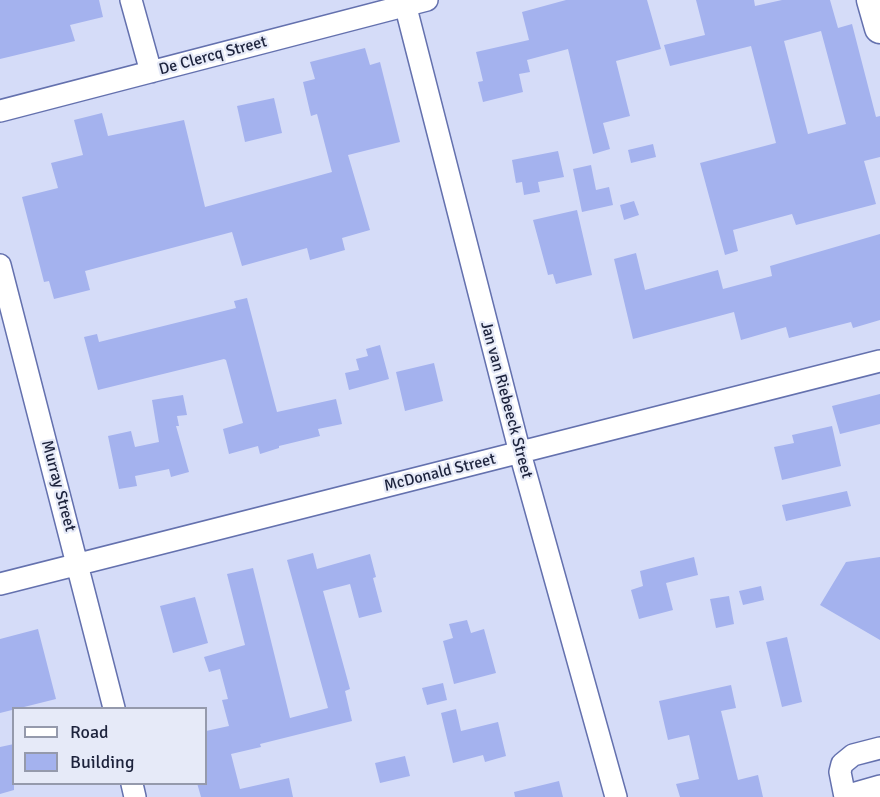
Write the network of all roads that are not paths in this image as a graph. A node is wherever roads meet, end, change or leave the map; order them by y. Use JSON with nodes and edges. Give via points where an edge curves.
{"nodes":[{"id":1,"x":131,"y":0,"type":"edge"},
{"id":2,"x":427,"y":0,"type":"edge"},
{"id":3,"x":872,"y":0,"type":"edge"},
{"id":4,"x":405,"y":3,"type":"edge"},
{"id":5,"x":880,"y":28,"type":"edge"},
{"id":6,"x":151,"y":72,"type":"junction"},
{"id":7,"x":0,"y":111,"type":"edge"},
{"id":8,"x":0,"y":265,"type":"edge"},
{"id":9,"x":880,"y":361,"type":"edge"},
{"id":10,"x":520,"y":453,"type":"junction"},
{"id":11,"x":78,"y":565,"type":"junction"},
{"id":12,"x":0,"y":584,"type":"edge"},
{"id":13,"x":114,"y":707,"type":"edge"},
{"id":14,"x":880,"y":748,"type":"edge"},
{"id":15,"x":880,"y":786,"type":"edge"},
{"id":16,"x":845,"y":796,"type":"edge"},
{"id":17,"x":616,"y":797,"type":"edge"}],
"edges":[{"from":1,"to":6,"type":"street"},
{"from":2,"to":4,"type":"street","name":"De Clercq Street"},
{"from":3,"to":5,"type":"highway"},
{"from":4,"to":6,"type":"street","name":"De Clercq Street"},
{"from":4,"to":10,"type":"street","name":"Jan van Riebeeck Street"},
{"from":6,"to":7,"type":"street","name":"De Clercq Street"},
{"from":8,"to":11,"type":"street","name":"Murray Street"},
{"from":9,"to":10,"type":"street","name":"McDonald Street"},
{"from":10,"to":11,"type":"street","name":"McDonald Street"},
{"from":10,"to":17,"type":"street","name":"Jan van Riebeeck Street"},
{"from":11,"to":12,"type":"street","name":"McDonald Street"},
{"from":11,"to":13,"type":"street","name":"Murray Street"},
{"from":14,"to":16,"type":"street","via":[[853,755],[842,764]]},
{"from":15,"to":16,"type":"street"}]}
